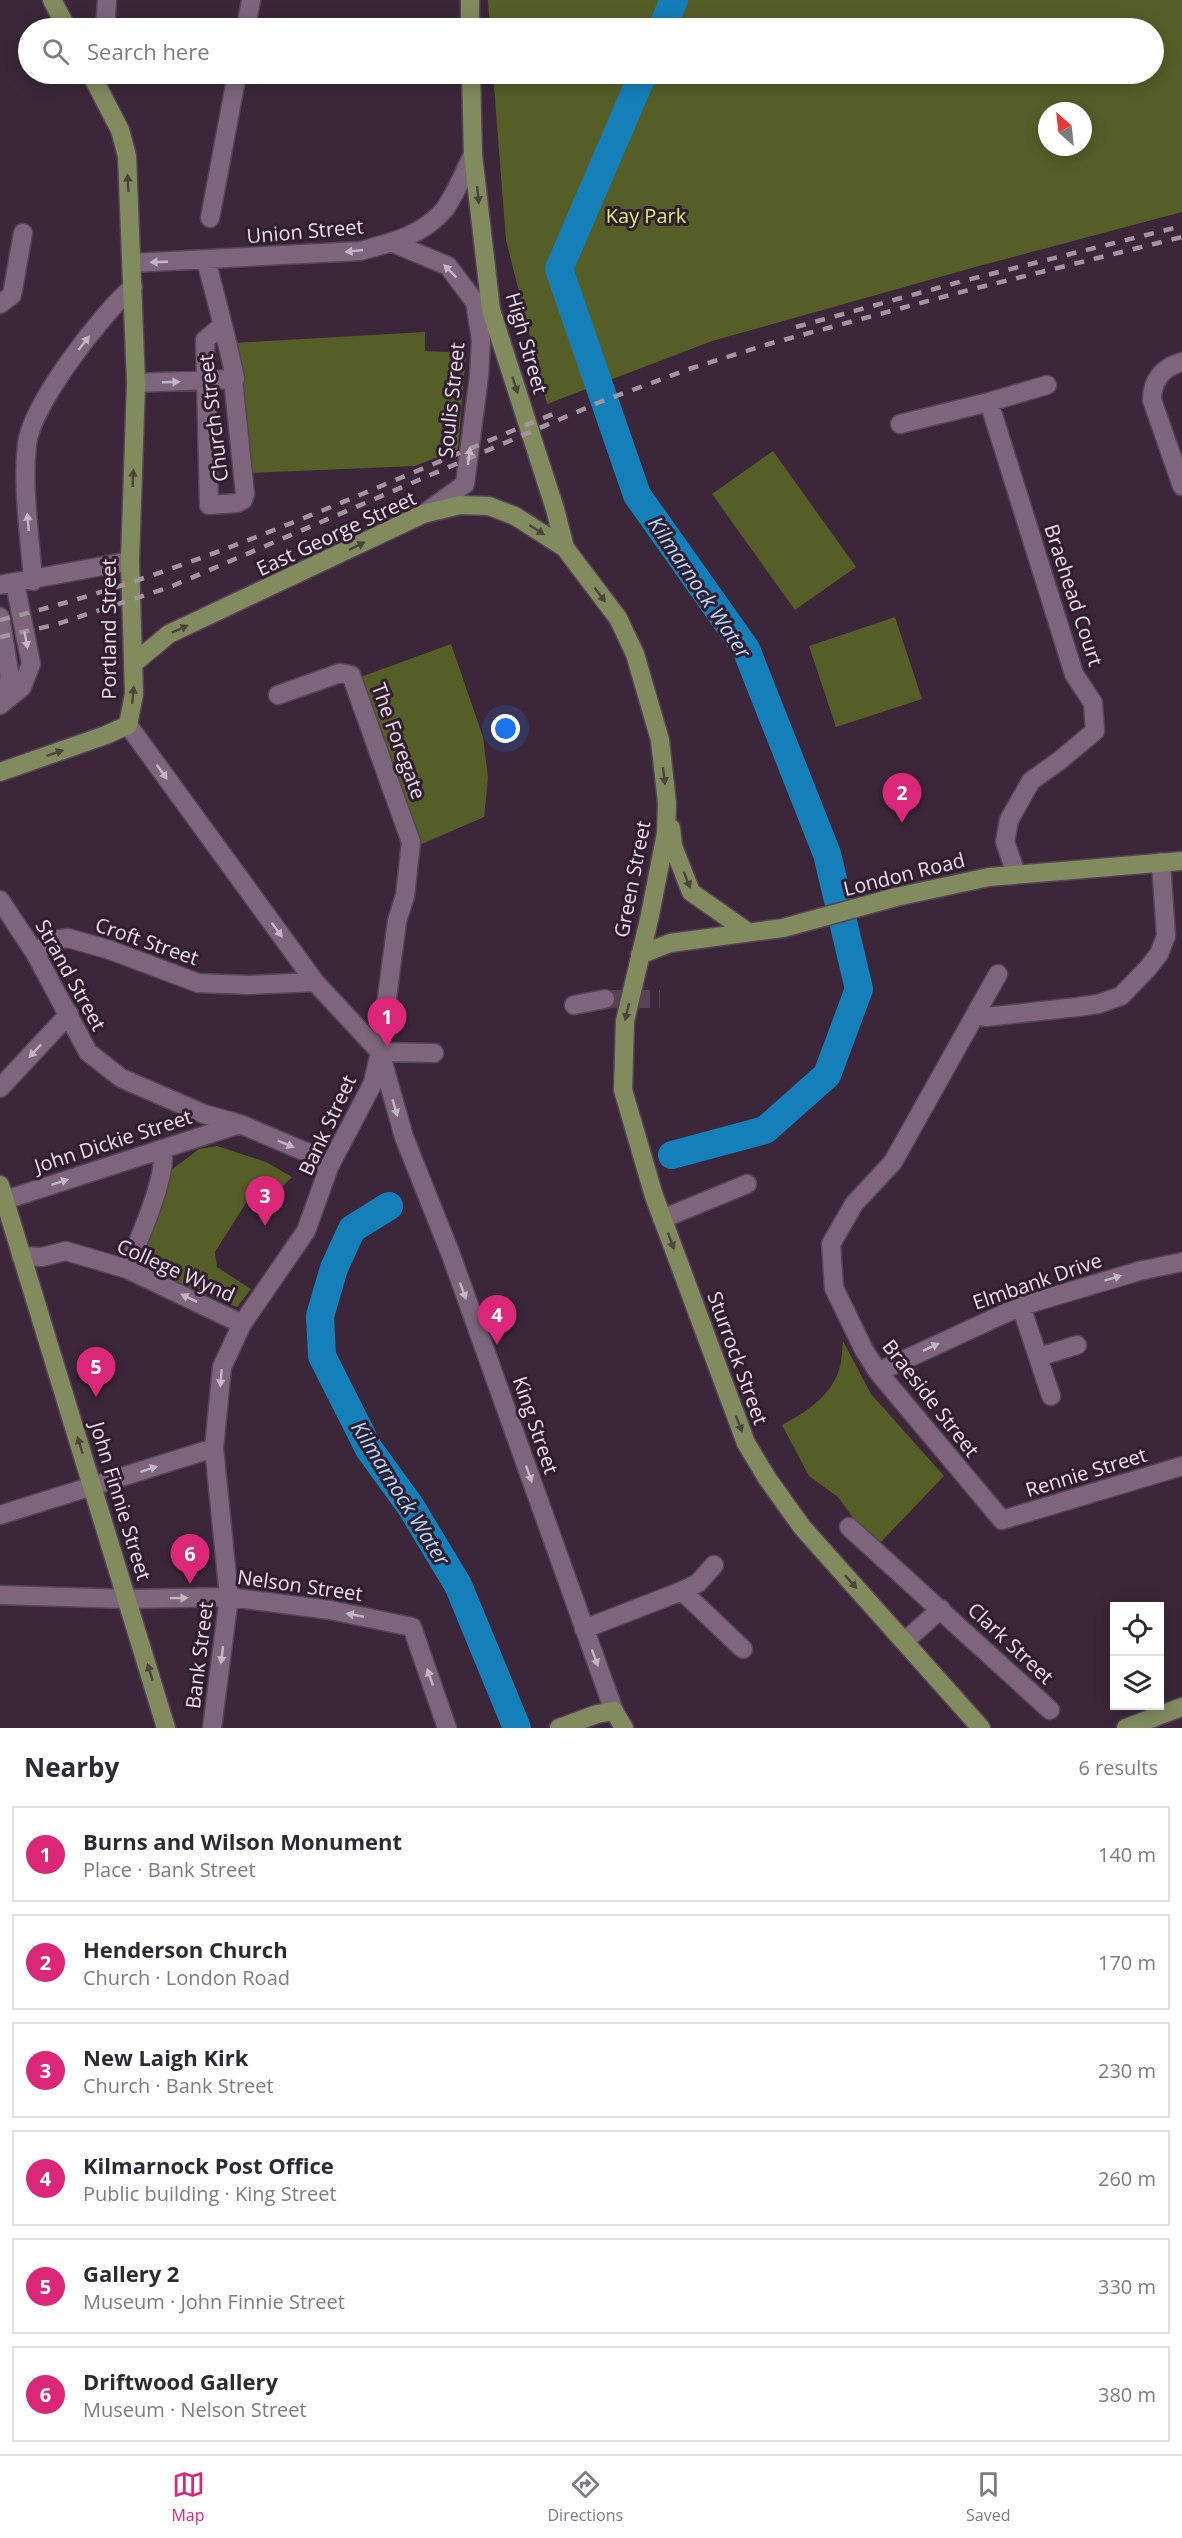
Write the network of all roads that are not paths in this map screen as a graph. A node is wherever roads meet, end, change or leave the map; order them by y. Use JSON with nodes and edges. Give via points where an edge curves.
{"nodes":[{"id":1,"x":52,"y":0,"type":"edge"},
{"id":2,"x":107,"y":0,"type":"edge"},
{"id":3,"x":251,"y":0,"type":"edge"},
{"id":4,"x":470,"y":0,"type":"edge"},
{"id":5,"x":62,"y":18,"type":"edge"},
{"id":6,"x":106,"y":18,"type":"edge"},
{"id":7,"x":248,"y":18,"type":"edge"},
{"id":8,"x":470,"y":18,"type":"edge"},
{"id":9,"x":99,"y":84,"type":"edge"},
{"id":10,"x":235,"y":84,"type":"edge"},
{"id":11,"x":471,"y":84,"type":"edge"},
{"id":12,"x":473,"y":155,"type":"junction"},
{"id":13,"x":210,"y":218,"type":"dead end"},
{"id":14,"x":23,"y":234,"type":"dead end"},
{"id":15,"x":393,"y":243,"type":"junction"},
{"id":16,"x":206,"y":260,"type":"junction"},
{"id":17,"x":132,"y":263,"type":"junction"},
{"id":18,"x":133,"y":287,"type":"junction"},
{"id":19,"x":0,"y":304,"type":"edge"},
{"id":20,"x":223,"y":325,"type":"junction"},
{"id":21,"x":1182,"y":362,"type":"edge"},
{"id":22,"x":233,"y":379,"type":"junction"},
{"id":23,"x":206,"y":380,"type":"junction"},
{"id":24,"x":136,"y":383,"type":"junction"},
{"id":25,"x":1047,"y":385,"type":"dead end"},
{"id":26,"x":989,"y":402,"type":"junction"},
{"id":27,"x":900,"y":424,"type":"dead end"},
{"id":28,"x":1182,"y":486,"type":"edge"},
{"id":29,"x":423,"y":514,"type":"junction"},
{"id":30,"x":565,"y":548,"type":"junction"},
{"id":31,"x":130,"y":561,"type":"junction"},
{"id":32,"x":33,"y":580,"type":"junction"},
{"id":33,"x":7,"y":584,"type":"edge"},
{"id":34,"x":0,"y":617,"type":"edge"},
{"id":35,"x":133,"y":664,"type":"junction"},
{"id":36,"x":278,"y":695,"type":"dead end"},
{"id":37,"x":0,"y":703,"type":"edge"},
{"id":38,"x":128,"y":725,"type":"junction"},
{"id":39,"x":0,"y":772,"type":"edge"},
{"id":40,"x":668,"y":803,"type":"junction"},
{"id":41,"x":1182,"y":861,"type":"edge"},
{"id":42,"x":1161,"y":862,"type":"junction"},
{"id":43,"x":1016,"y":873,"type":"junction"},
{"id":44,"x":405,"y":896,"type":"joint"},
{"id":45,"x":0,"y":900,"type":"edge"},
{"id":46,"x":748,"y":932,"type":"junction"},
{"id":47,"x":35,"y":953,"type":"junction"},
{"id":48,"x":640,"y":955,"type":"junction"},
{"id":49,"x":998,"y":974,"type":"dead end"},
{"id":50,"x":315,"y":982,"type":"junction"},
{"id":51,"x":605,"y":999,"type":"tunnel mouth"},
{"id":52,"x":574,"y":1005,"type":"dead end"},
{"id":53,"x":69,"y":1014,"type":"junction"},
{"id":54,"x":976,"y":1015,"type":"junction"},
{"id":55,"x":380,"y":1052,"type":"junction"},
{"id":56,"x":434,"y":1053,"type":"dead end"},
{"id":57,"x":0,"y":1088,"type":"edge"},
{"id":58,"x":240,"y":1124,"type":"junction"},
{"id":59,"x":162,"y":1149,"type":"junction"},
{"id":60,"x":329,"y":1167,"type":"junction"},
{"id":61,"x":747,"y":1184,"type":"dead end"},
{"id":62,"x":2,"y":1195,"type":"edge"},
{"id":63,"x":662,"y":1219,"type":"junction"},
{"id":64,"x":21,"y":1256,"type":"junction"},
{"id":65,"x":1182,"y":1262,"type":"edge"},
{"id":66,"x":127,"y":1269,"type":"junction"},
{"id":67,"x":1022,"y":1306,"type":"junction"},
{"id":68,"x":242,"y":1324,"type":"junction"},
{"id":69,"x":1077,"y":1345,"type":"dead end"},
{"id":70,"x":1039,"y":1357,"type":"junction"},
{"id":71,"x":878,"y":1372,"type":"junction"},
{"id":72,"x":1052,"y":1396,"type":"dead end"},
{"id":73,"x":214,"y":1448,"type":"junction"},
{"id":74,"x":1182,"y":1466,"type":"edge"},
{"id":75,"x":93,"y":1487,"type":"junction"},
{"id":76,"x":0,"y":1515,"type":"edge"},
{"id":77,"x":1002,"y":1520,"type":"joint"},
{"id":78,"x":849,"y":1527,"type":"dead end"},
{"id":79,"x":714,"y":1565,"type":"dead end"},
{"id":80,"x":682,"y":1591,"type":"junction"},
{"id":81,"x":0,"y":1595,"type":"edge"},
{"id":82,"x":229,"y":1597,"type":"junction"},
{"id":83,"x":128,"y":1599,"type":"junction"},
{"id":84,"x":941,"y":1610,"type":"junction"},
{"id":85,"x":584,"y":1629,"type":"junction"},
{"id":86,"x":905,"y":1641,"type":"junction"},
{"id":87,"x":742,"y":1649,"type":"dead end"},
{"id":88,"x":1182,"y":1707,"type":"edge"},
{"id":89,"x":964,"y":1710,"type":"junction"},
{"id":90,"x":1050,"y":1710,"type":"dead end"},
{"id":91,"x":614,"y":1711,"type":"junction"},
{"id":92,"x":166,"y":1728,"type":"edge"},
{"id":93,"x":212,"y":1728,"type":"edge"},
{"id":94,"x":447,"y":1728,"type":"edge"},
{"id":95,"x":559,"y":1728,"type":"edge"},
{"id":96,"x":624,"y":1728,"type":"edge"},
{"id":97,"x":969,"y":1728,"type":"edge"},
{"id":98,"x":981,"y":1728,"type":"edge"},
{"id":99,"x":992,"y":1728,"type":"edge"},
{"id":100,"x":1126,"y":1728,"type":"edge"}],
"edges":[{"from":1,"to":5,"type":"main road"},
{"from":2,"to":6,"type":"street"},
{"from":3,"to":7,"type":"street"},
{"from":4,"to":8,"type":"main road"},
{"from":17,"to":9,"type":"main road","name":"Portland Street","one_way":true,"via":[[127,156]]},
{"from":10,"to":13,"type":"street"},
{"from":11,"to":12,"type":"main road","name":"High Street"},
{"from":12,"to":15,"type":"street","name":"Union Street","via":[[444,210],[423,229]]},
{"from":12,"to":30,"type":"main road","name":"High Street","one_way":true,"via":[[491,310]]},
{"from":14,"to":19,"type":"street","via":[[12,295]]},
{"from":15,"to":16,"type":"street","name":"Union Street","one_way":true,"via":[[360,251]]},
{"from":29,"to":15,"type":"street","name":"Soulis Street","one_way":true,"via":[[465,484],[481,340],[475,302],[448,267]]},
{"from":16,"to":17,"type":"street","name":"Union Street","one_way":true},
{"from":16,"to":20,"type":"street","name":"Church Street"},
{"from":17,"to":18,"type":"main road","name":"Portland Street"},
{"from":18,"to":24,"type":"main road","name":"Portland Street"},
{"from":32,"to":18,"type":"street","one_way":true,"via":[[27,441],[60,375],[118,300]]},
{"from":20,"to":22,"type":"street","name":"Church Street"},
{"from":20,"to":23,"type":"street","via":[[205,340]]},
{"from":21,"to":28,"type":"street","via":[[1160,375],[1152,400]]},
{"from":22,"to":23,"type":"street"},
{"from":22,"to":23,"type":"street","name":"Church Street","via":[[245,494],[237,503],[209,505]]},
{"from":24,"to":23,"type":"street","one_way":true},
{"from":31,"to":24,"type":"main road","name":"Portland Street","one_way":true},
{"from":25,"to":26,"type":"street"},
{"from":26,"to":27,"type":"street"},
{"from":26,"to":43,"type":"street","name":"Braehead Court","via":[[1074,674],[1093,703],[1095,731],[1031,781],[1009,820],[1005,842]]},
{"from":29,"to":30,"type":"main road","name":"East George Street","one_way":true,"via":[[460,505],[489,506],[515,516]]},
{"from":35,"to":29,"type":"main road","name":"East George Street","one_way":true,"via":[[169,634]]},
{"from":30,"to":40,"type":"main road","name":"Green Street","one_way":true,"via":[[618,618],[635,654],[660,740]]},
{"from":31,"to":32,"type":"street"},
{"from":31,"to":35,"type":"main road","name":"Portland Street"},
{"from":32,"to":33,"type":"street"},
{"from":33,"to":37,"type":"street","one_way":true,"via":[[31,664],[22,687]]},
{"from":34,"to":37,"type":"street","via":[[10,678]]},
{"from":38,"to":35,"type":"main road","name":"Portland Street","one_way":true,"via":[[134,694]]},
{"from":36,"to":44,"type":"street","name":"The Foregate","via":[[340,673],[351,675],[411,842]]},
{"from":39,"to":38,"type":"main road","one_way":true},
{"from":38,"to":50,"type":"street","name":"Portland Street","one_way":true},
{"from":40,"to":46,"type":"main road","one_way":true,"via":[[673,846],[692,892]]},
{"from":40,"to":48,"type":"main road","name":"Green Street","via":[[666,833]]},
{"from":41,"to":42,"type":"main road","name":"London Road"},
{"from":42,"to":43,"type":"main road","name":"London Road"},
{"from":42,"to":54,"type":"street","via":[[1166,936],[1159,954],[1121,996],[1077,1007]]},
{"from":43,"to":46,"type":"main road","name":"London Road","via":[[896,897],[783,928]]},
{"from":44,"to":55,"type":"street","name":"Bank Street","via":[[397,921]]},
{"from":45,"to":47,"type":"street","name":"Strand Street"},
{"from":46,"to":48,"type":"main road","name":"London Road","via":[[670,943]]},
{"from":47,"to":50,"type":"street","name":"Croft Street","via":[[53,940],[68,938],[198,983]]},
{"from":47,"to":53,"type":"street","name":"Strand Street"},
{"from":48,"to":63,"type":"main road","name":"Sturrock Street","one_way":true,"via":[[625,1021],[623,1090]]},
{"from":49,"to":54,"type":"street","name":"Braeside Street"},
{"from":50,"to":55,"type":"street","name":"Portland Street"},
{"from":51,"to":52,"type":"street"},
{"from":53,"to":57,"type":"street","one_way":true},
{"from":53,"to":58,"type":"street","name":"Strand Street","via":[[88,1052],[121,1078],[204,1114]]},
{"from":54,"to":71,"type":"street","name":"Braeside Street","via":[[893,1162],[854,1204],[831,1244],[834,1288]]},
{"from":55,"to":56,"type":"street"},
{"from":55,"to":60,"type":"street","name":"Bank Street","via":[[373,1083]]},
{"from":55,"to":85,"type":"street","name":"King Street","one_way":true,"via":[[404,1137],[451,1256]]},
{"from":58,"to":59,"type":"street","name":"John Dickie Street"},
{"from":58,"to":60,"type":"street","name":"Strand Street","one_way":true,"via":[[306,1152]]},
{"from":62,"to":59,"type":"street","name":"John Dickie Street","one_way":true},
{"from":59,"to":66,"type":"street","via":[[165,1158],[161,1177]]},
{"from":60,"to":68,"type":"street","name":"Bank Street","via":[[306,1231]]},
{"from":61,"to":63,"type":"street"},
{"from":62,"to":64,"type":"main road","name":"John Finnie Street"},
{"from":63,"to":86,"type":"main road","name":"Sturrock Street","one_way":true,"via":[[746,1443],[802,1527]]},
{"from":64,"to":66,"type":"street","name":"College Wynd","via":[[42,1257],[66,1251]]},
{"from":75,"to":64,"type":"main road","name":"John Finnie Street","one_way":true},
{"from":67,"to":65,"type":"street","name":"Elmbank Drive","one_way":true},
{"from":68,"to":66,"type":"street","name":"College Wynd","one_way":true},
{"from":67,"to":70,"type":"street"},
{"from":71,"to":67,"type":"street","name":"Elmbank Drive","one_way":true},
{"from":68,"to":73,"type":"street","name":"Bank Street","one_way":true,"via":[[222,1367]]},
{"from":69,"to":70,"type":"street"},
{"from":70,"to":72,"type":"street"},
{"from":71,"to":77,"type":"street","name":"Braeside Street"},
{"from":75,"to":73,"type":"street","one_way":true},
{"from":73,"to":82,"type":"street","name":"Bank Street"},
{"from":74,"to":77,"type":"street","name":"Rennie Street"},
{"from":75,"to":76,"type":"street"},
{"from":75,"to":83,"type":"main road","name":"John Finnie Street"},
{"from":78,"to":84,"type":"street","name":"Clark Street"},
{"from":79,"to":80,"type":"street","via":[[698,1583]]},
{"from":80,"to":85,"type":"street"},
{"from":80,"to":87,"type":"street"},
{"from":81,"to":83,"type":"street","name":"Nelson Street"},
{"from":83,"to":82,"type":"street","name":"Nelson Street","one_way":true},
{"from":82,"to":93,"type":"street","name":"Bank Street","one_way":true},
{"from":94,"to":82,"type":"street","name":"Nelson Street","one_way":true,"via":[[412,1627],[330,1610]]},
{"from":92,"to":83,"type":"main road","name":"John Finnie Street","one_way":true},
{"from":84,"to":86,"type":"street","name":"Clark Street"},
{"from":84,"to":90,"type":"street","name":"Clark Street"},
{"from":85,"to":91,"type":"street","name":"King Street","one_way":true},
{"from":86,"to":89,"type":"main road","name":"Sturrock Street"},
{"from":88,"to":100,"type":"main road"},
{"from":89,"to":97,"type":"main road","name":"Sturrock Street"},
{"from":89,"to":98,"type":"main road","name":"Sturrock Street"},
{"from":89,"to":99,"type":"main road","name":"Sturrock Street"},
{"from":91,"to":95,"type":"main road"},
{"from":91,"to":96,"type":"main road"}]}
